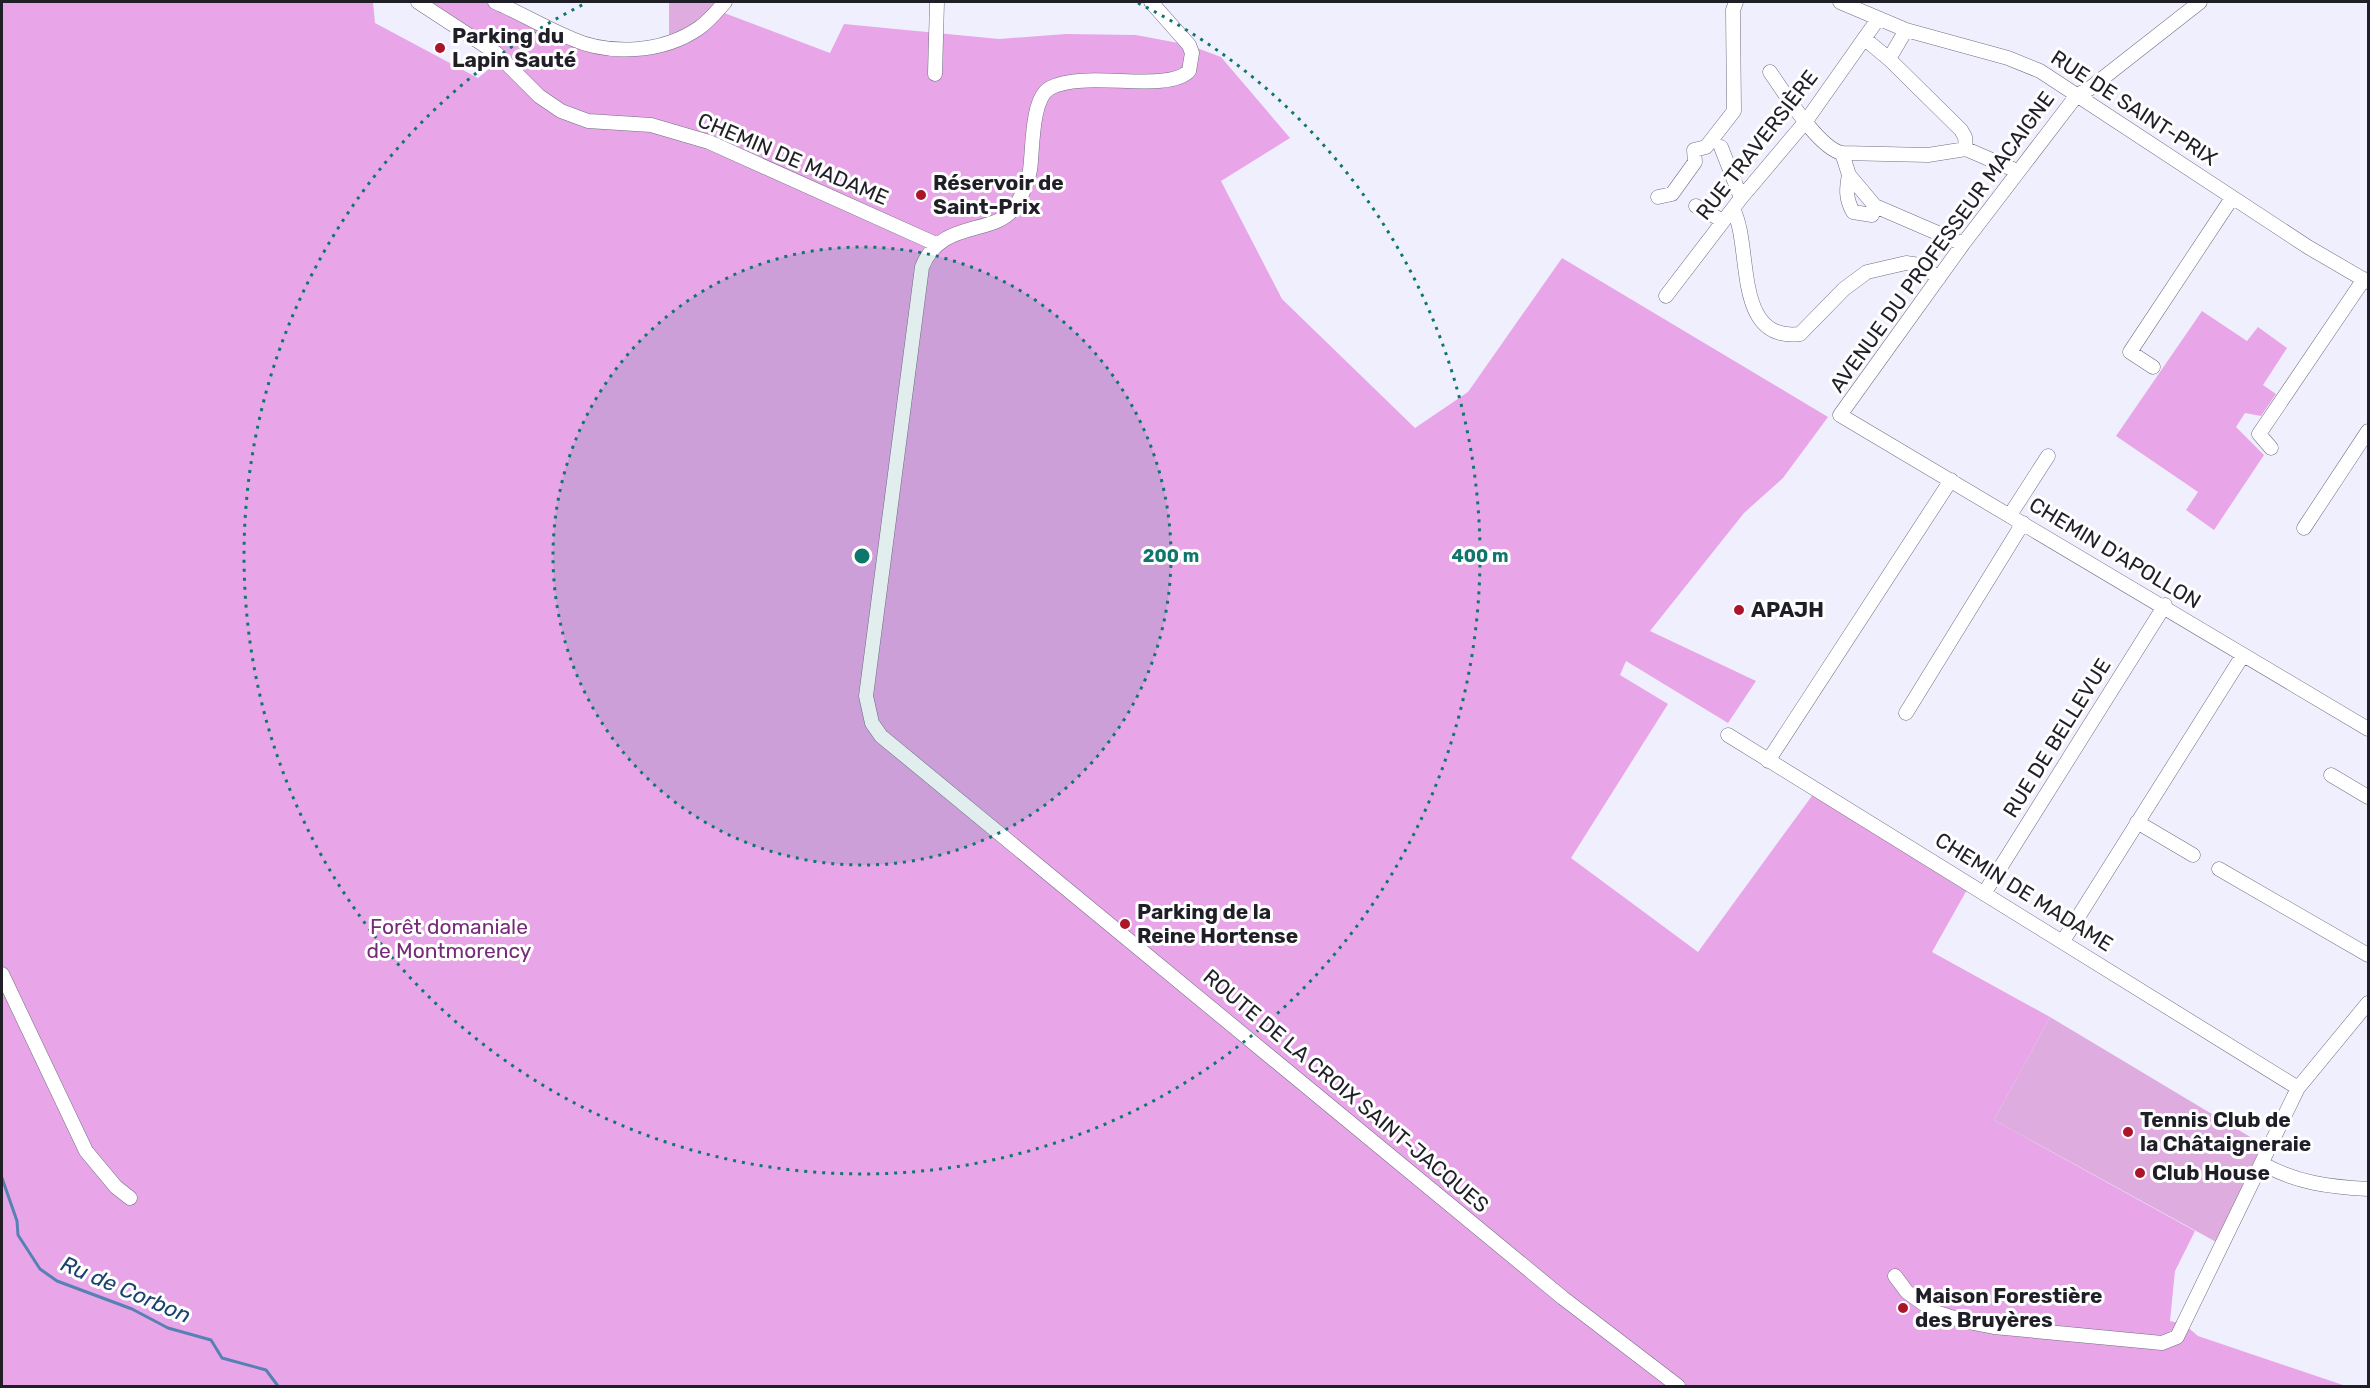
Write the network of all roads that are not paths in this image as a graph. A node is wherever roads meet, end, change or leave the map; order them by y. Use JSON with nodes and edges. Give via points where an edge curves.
{"nodes":[{"id":1,"x":418,"y":2,"type":"edge"},
{"id":2,"x":495,"y":2,"type":"edge"},
{"id":3,"x":725,"y":2,"type":"edge"},
{"id":4,"x":937,"y":2,"type":"edge"},
{"id":5,"x":1151,"y":2,"type":"edge"},
{"id":6,"x":1736,"y":2,"type":"edge"},
{"id":7,"x":1840,"y":2,"type":"edge"},
{"id":8,"x":2200,"y":2,"type":"edge"},
{"id":9,"x":1878,"y":19,"type":"junction"},
{"id":10,"x":1906,"y":30,"type":"junction"},
{"id":11,"x":1865,"y":39,"type":"junction"},
{"id":12,"x":1889,"y":58,"type":"junction"},
{"id":13,"x":1770,"y":72,"type":"dead end"},
{"id":14,"x":934,"y":74,"type":"dead end"},
{"id":15,"x":2077,"y":95,"type":"junction"},
{"id":16,"x":1806,"y":121,"type":"junction"},
{"id":17,"x":1721,"y":147,"type":"dead end"},
{"id":18,"x":1966,"y":149,"type":"junction"},
{"id":19,"x":1842,"y":153,"type":"junction"},
{"id":20,"x":2017,"y":171,"type":"junction"},
{"id":21,"x":1849,"y":175,"type":"junction"},
{"id":22,"x":1658,"y":197,"type":"dead end"},
{"id":23,"x":2232,"y":198,"type":"junction"},
{"id":24,"x":1737,"y":203,"type":"junction"},
{"id":25,"x":1696,"y":206,"type":"dead end"},
{"id":26,"x":1875,"y":206,"type":"junction"},
{"id":27,"x":1723,"y":221,"type":"junction"},
{"id":28,"x":936,"y":244,"type":"junction"},
{"id":29,"x":1963,"y":244,"type":"junction"},
{"id":30,"x":1939,"y":278,"type":"junction"},
{"id":31,"x":2366,"y":281,"type":"edge"},
{"id":32,"x":1666,"y":296,"type":"dead end"},
{"id":33,"x":2153,"y":367,"type":"dead end"},
{"id":34,"x":1840,"y":415,"type":"joint"},
{"id":35,"x":2368,"y":431,"type":"edge"},
{"id":36,"x":2271,"y":448,"type":"dead end"},
{"id":37,"x":2048,"y":456,"type":"dead end"},
{"id":38,"x":1951,"y":480,"type":"junction"},
{"id":39,"x":2010,"y":515,"type":"junction"},
{"id":40,"x":2023,"y":523,"type":"junction"},
{"id":41,"x":2304,"y":528,"type":"dead end"},
{"id":42,"x":2164,"y":606,"type":"junction"},
{"id":43,"x":2243,"y":654,"type":"junction"},
{"id":44,"x":1905,"y":713,"type":"dead end"},
{"id":45,"x":2368,"y":729,"type":"edge"},
{"id":46,"x":1728,"y":735,"type":"dead end"},
{"id":47,"x":1768,"y":761,"type":"junction"},
{"id":48,"x":2331,"y":775,"type":"dead end"},
{"id":49,"x":2368,"y":797,"type":"edge"},
{"id":50,"x":2137,"y":822,"type":"junction"},
{"id":51,"x":2193,"y":855,"type":"dead end"},
{"id":52,"x":2219,"y":869,"type":"dead end"},
{"id":53,"x":1984,"y":892,"type":"junction"},
{"id":54,"x":2063,"y":941,"type":"junction"},
{"id":55,"x":2368,"y":955,"type":"edge"},
{"id":56,"x":2,"y":974,"type":"edge"},
{"id":57,"x":2368,"y":1003,"type":"edge"},
{"id":58,"x":2298,"y":1088,"type":"junction"},
{"id":59,"x":2263,"y":1164,"type":"junction"},
{"id":60,"x":2368,"y":1189,"type":"edge"},
{"id":61,"x":130,"y":1198,"type":"dead end"},
{"id":62,"x":1895,"y":1276,"type":"dead end"},
{"id":63,"x":1678,"y":1386,"type":"edge"}],
"edges":[{"from":1,"to":28,"type":"street","name":"CHEMIN DE MADAME","via":[[496,53],[539,96],[561,111],[588,121],[651,125],[709,142]]},
{"from":2,"to":3,"type":"street","via":[[572,39],[611,50],[654,47],[683,36],[704,25]]},
{"from":4,"to":14,"type":"street"},
{"from":5,"to":28,"type":"street","via":[[1189,45],[1189,71],[1173,81],[1094,80],[1051,87],[1037,111],[1025,189],[1009,214]]},
{"from":6,"to":22,"type":"street","via":[[1734,111],[1706,147],[1694,150],[1695,162],[1672,194]]},
{"from":7,"to":9,"type":"street","name":"RUE DE SAINT-PRIX"},
{"from":8,"to":15,"type":"street","name":"AVENUE DU PROFESSEUR MACAIGNE"},
{"from":9,"to":10,"type":"street","name":"RUE DE SAINT-PRIX"},
{"from":9,"to":11,"type":"street","name":"RUE TRAVERSIÈRE"},
{"from":10,"to":12,"type":"street"},
{"from":10,"to":15,"type":"street","name":"RUE DE SAINT-PRIX","via":[[2008,58],[2040,71]]},
{"from":11,"to":12,"type":"street"},
{"from":11,"to":16,"type":"street","name":"RUE TRAVERSIÈRE"},
{"from":12,"to":18,"type":"street","via":[[1961,130]]},
{"from":13,"to":16,"type":"street"},
{"from":15,"to":20,"type":"street","name":"AVENUE DU PROFESSEUR MACAIGNE"},
{"from":15,"to":23,"type":"street","name":"RUE DE SAINT-PRIX"},
{"from":16,"to":19,"type":"street","via":[[1834,151]]},
{"from":16,"to":24,"type":"street","name":"RUE TRAVERSIÈRE"},
{"from":17,"to":24,"type":"street"},
{"from":18,"to":19,"type":"street","via":[[1928,155]]},
{"from":18,"to":20,"type":"street"},
{"from":19,"to":21,"type":"street"},
{"from":20,"to":29,"type":"street","name":"AVENUE DU PROFESSEUR MACAIGNE"},
{"from":21,"to":26,"type":"street"},
{"from":21,"to":26,"type":"street","via":[[1846,189],[1853,212],[1872,216]]},
{"from":23,"to":31,"type":"street","name":"RUE DE SAINT-PRIX"},
{"from":23,"to":33,"type":"street","via":[[2130,352]]},
{"from":24,"to":27,"type":"street","name":"RUE TRAVERSIÈRE"},
{"from":24,"to":30,"type":"street","via":[[1750,302],[1769,327],[1781,334],[1800,334],[1844,289],[1867,272],[1906,263],[1920,265]]},
{"from":25,"to":27,"type":"street"},
{"from":26,"to":29,"type":"street"},
{"from":27,"to":32,"type":"street","name":"RUE TRAVERSIÈRE"},
{"from":28,"to":63,"type":"street","name":"ROUTE DE LA CROIX SAINT-JACQUES","via":[[922,267],[899,436],[866,696],[872,723],[881,736],[1479,1229]]},
{"from":29,"to":30,"type":"street","name":"AVENUE DU PROFESSEUR MACAIGNE"},
{"from":30,"to":34,"type":"street","name":"AVENUE DU PROFESSEUR MACAIGNE"},
{"from":31,"to":36,"type":"street","via":[[2259,434]]},
{"from":34,"to":38,"type":"street","name":"CHEMIN D'APOLLON"},
{"from":35,"to":41,"type":"street"},
{"from":37,"to":39,"type":"street"},
{"from":38,"to":39,"type":"street","name":"CHEMIN D'APOLLON"},
{"from":38,"to":47,"type":"street"},
{"from":39,"to":40,"type":"street","name":"CHEMIN D'APOLLON"},
{"from":40,"to":42,"type":"street","name":"CHEMIN D'APOLLON"},
{"from":40,"to":44,"type":"street"},
{"from":42,"to":43,"type":"street","name":"CHEMIN D'APOLLON"},
{"from":42,"to":53,"type":"street","name":"RUE DE BELLEVUE"},
{"from":43,"to":45,"type":"street","name":"CHEMIN D'APOLLON"},
{"from":43,"to":50,"type":"street"},
{"from":46,"to":47,"type":"street","name":"CHEMIN DE MADAME"},
{"from":47,"to":53,"type":"street","name":"CHEMIN DE MADAME"},
{"from":48,"to":49,"type":"street"},
{"from":50,"to":51,"type":"street"},
{"from":50,"to":54,"type":"street"},
{"from":52,"to":55,"type":"street"},
{"from":53,"to":54,"type":"street","name":"CHEMIN DE MADAME"},
{"from":54,"to":58,"type":"street","name":"CHEMIN DE MADAME"},
{"from":56,"to":61,"type":"street","via":[[86,1151]]},
{"from":57,"to":58,"type":"street"},
{"from":58,"to":59,"type":"street"},
{"from":59,"to":60,"type":"street","via":[[2284,1176],[2320,1185]]},
{"from":59,"to":62,"type":"street","via":[[2177,1337],[2169,1342],[1963,1321],[1935,1312],[1907,1292]]}]}
